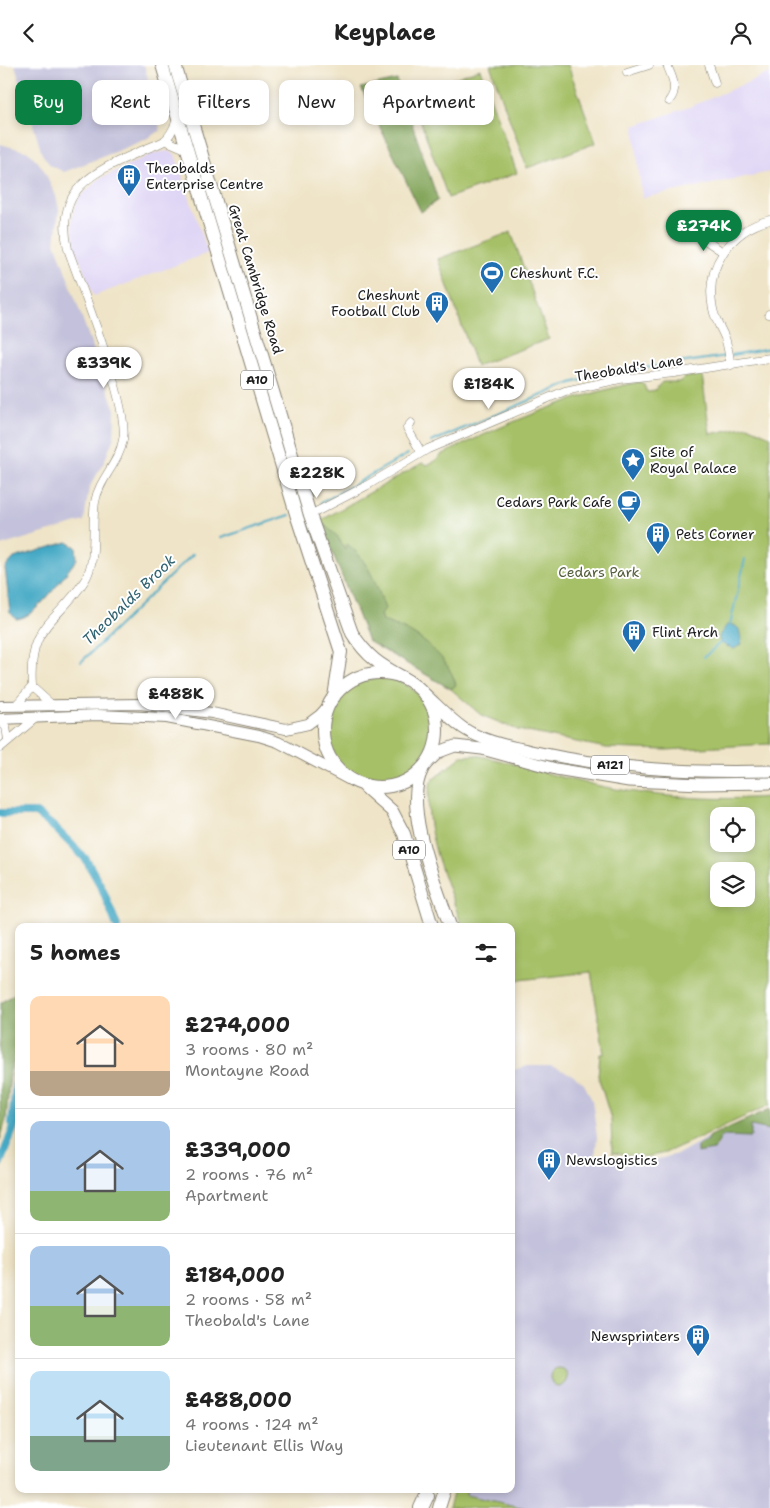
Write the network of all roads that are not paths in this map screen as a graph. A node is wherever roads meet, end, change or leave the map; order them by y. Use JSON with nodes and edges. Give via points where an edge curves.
{"nodes":[{"id":1,"x":162,"y":65,"type":"edge"},
{"id":2,"x":175,"y":65,"type":"edge"},
{"id":3,"x":649,"y":65,"type":"edge"},
{"id":4,"x":667,"y":65,"type":"edge"},
{"id":5,"x":709,"y":65,"type":"edge"},
{"id":6,"x":628,"y":72,"type":"dead end"},
{"id":7,"x":715,"y":83,"type":"dead end"},
{"id":8,"x":669,"y":101,"type":"dead end"},
{"id":9,"x":178,"y":118,"type":"junction"},
{"id":10,"x":165,"y":140,"type":"junction"},
{"id":11,"x":188,"y":150,"type":"junction"},
{"id":12,"x":770,"y":220,"type":"edge"},
{"id":13,"x":696,"y":234,"type":"dead end"},
{"id":14,"x":723,"y":252,"type":"junction"},
{"id":15,"x":730,"y":358,"type":"junction"},
{"id":16,"x":770,"y":358,"type":"edge"},
{"id":17,"x":411,"y":423,"type":"dead end"},
{"id":18,"x":419,"y":449,"type":"junction"},
{"id":19,"x":310,"y":515,"type":"junction"},
{"id":20,"x":404,"y":678,"type":"junction"},
{"id":21,"x":32,"y":687,"type":"junction"},
{"id":22,"x":426,"y":695,"type":"junction"},
{"id":23,"x":332,"y":701,"type":"junction"},
{"id":24,"x":51,"y":704,"type":"junction"},
{"id":25,"x":16,"y":705,"type":"junction"},
{"id":26,"x":0,"y":706,"type":"edge"},
{"id":27,"x":38,"y":717,"type":"junction"},
{"id":28,"x":0,"y":719,"type":"edge"},
{"id":29,"x":0,"y":723,"type":"edge"},
{"id":30,"x":8,"y":740,"type":"junction"},
{"id":31,"x":0,"y":748,"type":"edge"},
{"id":32,"x":425,"y":766,"type":"junction"},
{"id":33,"x":770,"y":771,"type":"edge"},
{"id":34,"x":350,"y":780,"type":"junction"},
{"id":35,"x":770,"y":783,"type":"edge"},
{"id":36,"x":364,"y":787,"type":"junction"},
{"id":37,"x":431,"y":923,"type":"edge"},
{"id":38,"x":449,"y":923,"type":"edge"},
{"id":39,"x":444,"y":1493,"type":"edge"},
{"id":40,"x":439,"y":1508,"type":"edge"}],
"edges":[{"from":1,"to":9,"type":"highway","name":"Great Cambridge Road","number":"A10"},
{"from":2,"to":19,"type":"highway","name":"Great Cambridge Road","number":"A10"},
{"from":3,"to":6,"type":"street"},
{"from":4,"to":8,"type":"street","via":[[674,87]]},
{"from":5,"to":7,"type":"street"},
{"from":9,"to":10,"type":"street"},
{"from":9,"to":11,"type":"highway","name":"Great Cambridge Road","number":"A10"},
{"from":10,"to":11,"type":"street"},
{"from":10,"to":21,"type":"street","via":[[100,169],[80,186],[67,207],[64,221],[68,249],[122,409],[124,439],[117,460],[96,494],[92,553],[86,578],[44,627],[34,646]]},
{"from":11,"to":23,"type":"highway","name":"Great Cambridge Road","number":"A10","via":[[297,517],[341,652]]},
{"from":12,"to":14,"type":"street","via":[[742,232]]},
{"from":13,"to":14,"type":"street"},
{"from":14,"to":15,"type":"street","via":[[714,274],[711,297]]},
{"from":15,"to":16,"type":"street","name":"Theobald's Lane"},
{"from":15,"to":18,"type":"street","name":"Theobald's Lane","via":[[565,391]]},
{"from":17,"to":18,"type":"street","via":[[407,428]]},
{"from":18,"to":19,"type":"street","name":"Theobald's Lane","via":[[358,491]]},
{"from":19,"to":20,"type":"highway","name":"Great Cambridge Road","number":"A10","via":[[352,633],[362,650],[373,660]]},
{"from":20,"to":22,"type":"highway"},
{"from":20,"to":23,"type":"highway","via":[[391,674],[367,675],[344,686]]},
{"from":21,"to":24,"type":"street"},
{"from":21,"to":25,"type":"street"},
{"from":22,"to":32,"type":"highway","via":[[437,721],[437,738]]},
{"from":22,"to":33,"type":"main road","number":"A121","via":[[463,729],[508,746],[547,755],[632,769],[702,773]]},
{"from":23,"to":24,"type":"main road","via":[[308,724],[286,729],[178,708],[140,704]]},
{"from":23,"to":34,"type":"highway","via":[[324,724],[327,750]]},
{"from":24,"to":25,"type":"main road"},
{"from":25,"to":26,"type":"main road"},
{"from":27,"to":28,"type":"main road"},
{"from":27,"to":30,"type":"street"},
{"from":27,"to":34,"type":"main road","via":[[167,718],[259,736],[295,749]]},
{"from":29,"to":30,"type":"street","via":[[6,727]]},
{"from":30,"to":31,"type":"street"},
{"from":32,"to":35,"type":"main road","number":"A121","via":[[440,752],[455,746],[482,749],[556,769],[629,781]]},
{"from":32,"to":36,"type":"highway","via":[[412,778],[396,785]]},
{"from":32,"to":38,"type":"highway","number":"A10","via":[[416,786],[419,829]]},
{"from":34,"to":36,"type":"highway"},
{"from":36,"to":37,"type":"highway","number":"A10","via":[[392,811],[404,834]]},
{"from":39,"to":40,"type":"highway"}]}
